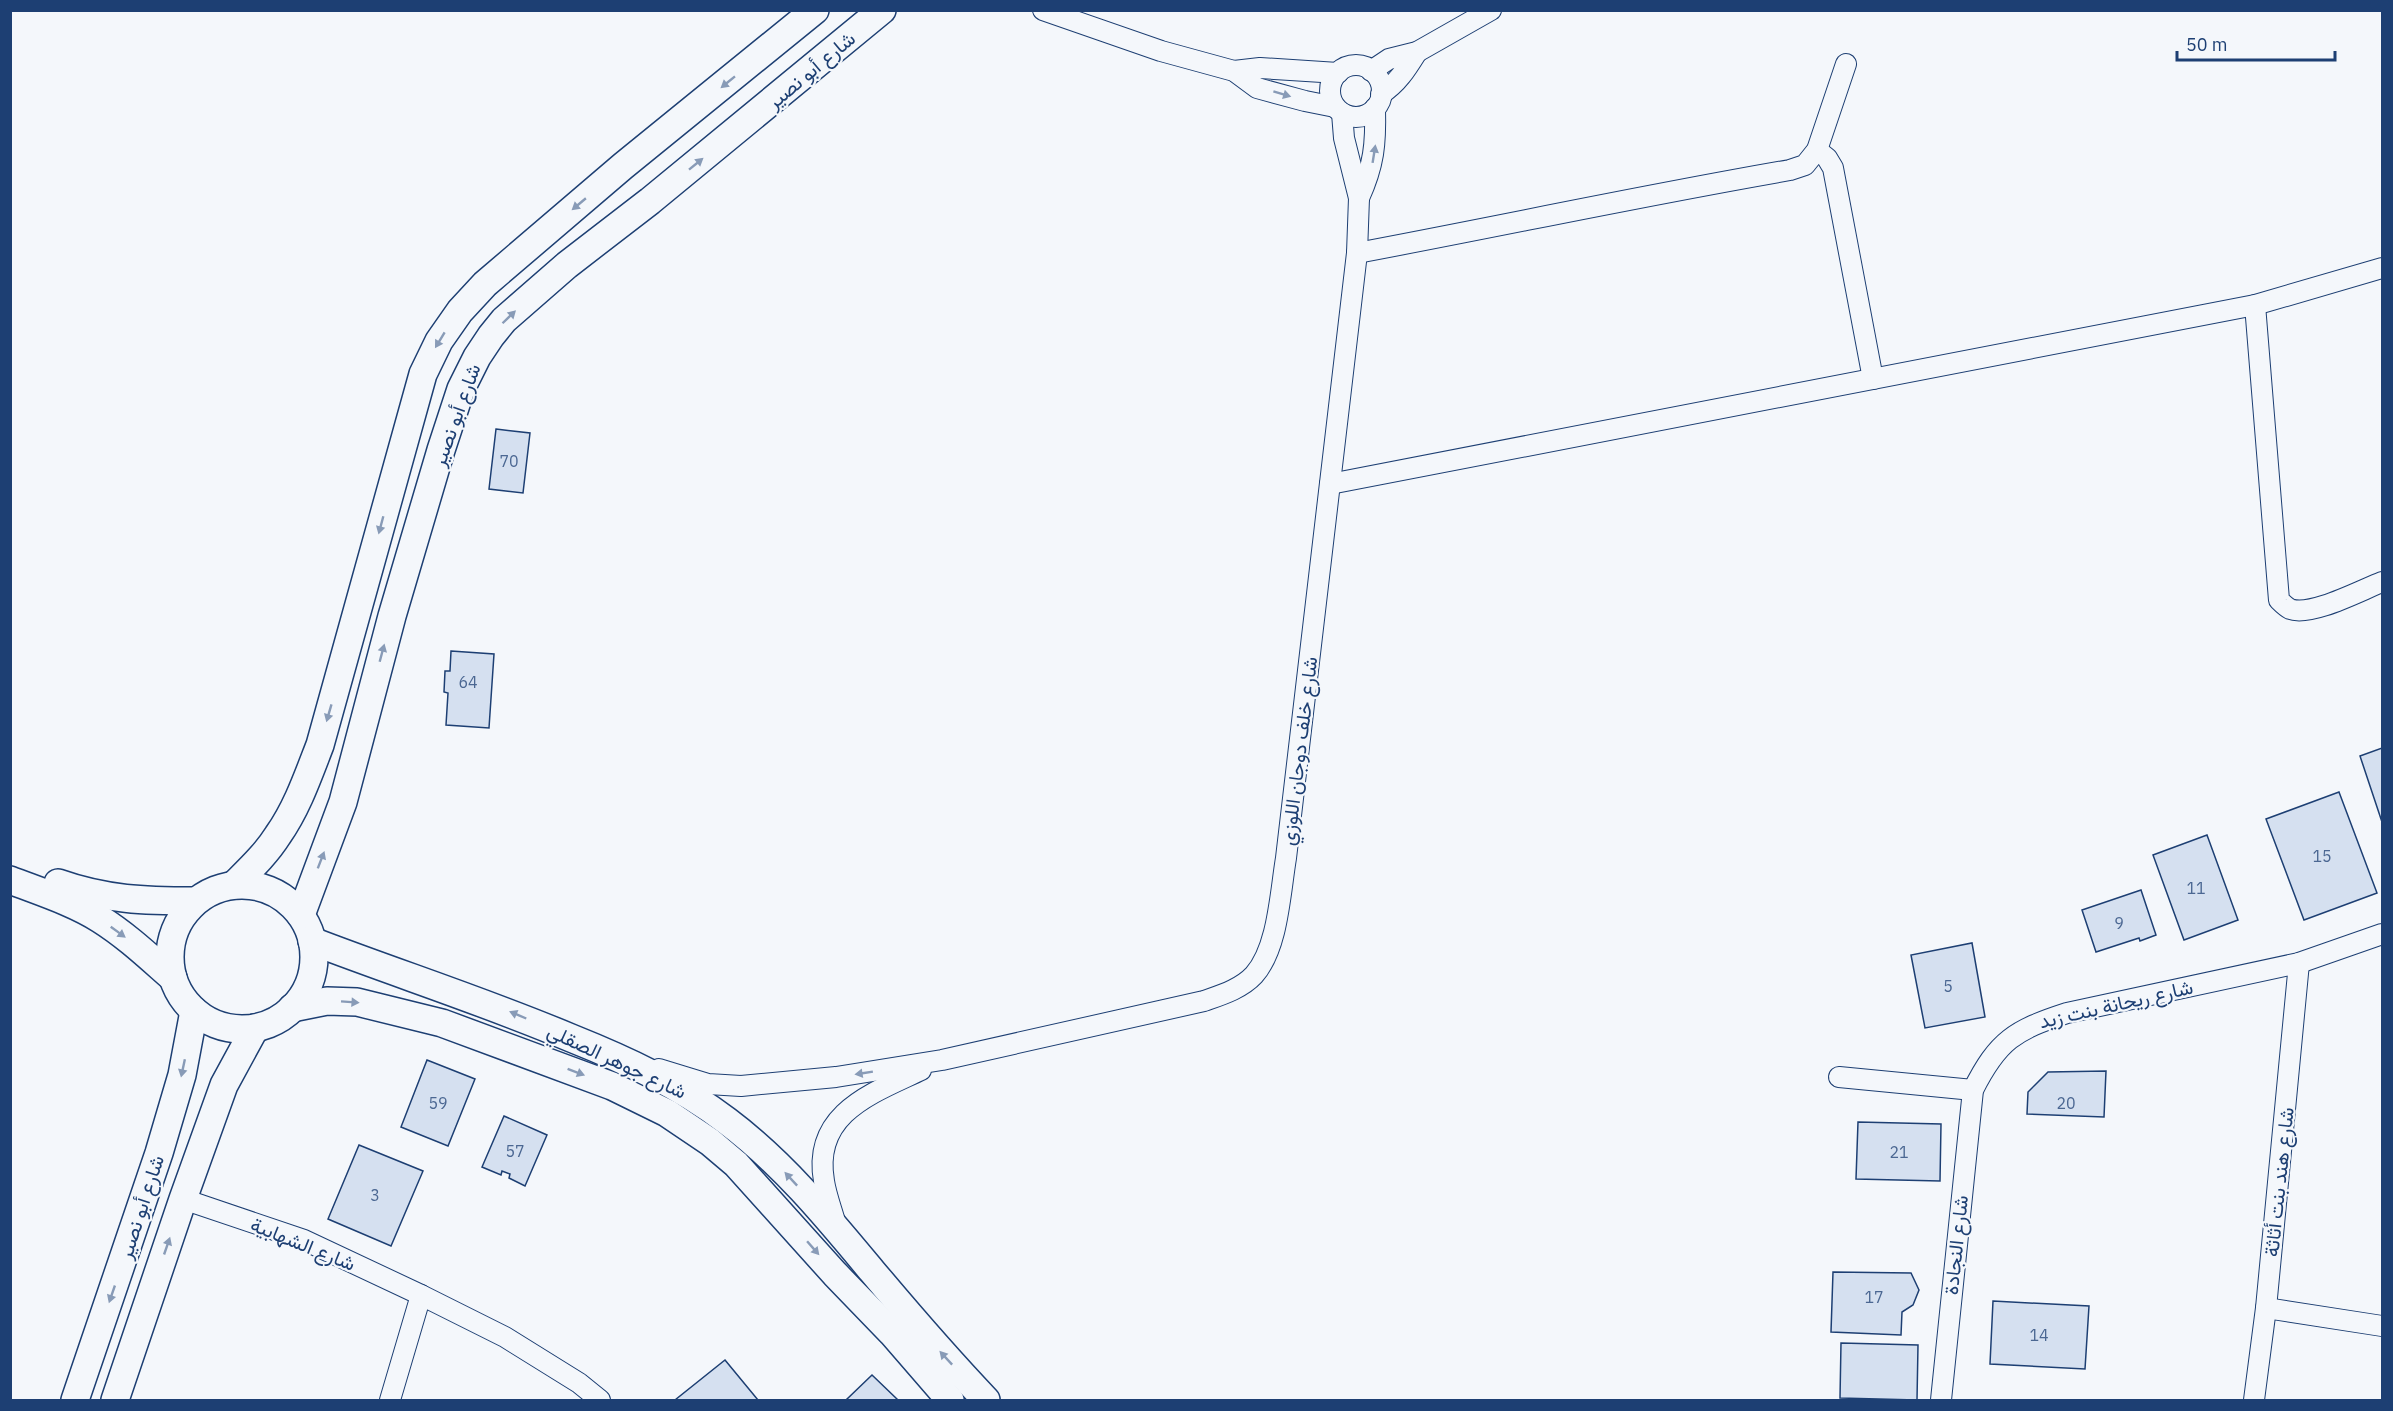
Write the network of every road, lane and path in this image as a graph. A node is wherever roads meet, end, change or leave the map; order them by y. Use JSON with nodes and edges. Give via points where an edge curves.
{"nodes":[{"id":1,"x":815,"y":10,"type":"edge"},
{"id":2,"x":882,"y":10,"type":"edge"},
{"id":3,"x":1043,"y":10,"type":"edge"},
{"id":4,"x":1491,"y":10,"type":"edge"},
{"id":5,"x":1418,"y":52,"type":"junction"},
{"id":6,"x":1846,"y":64,"type":"dead end"},
{"id":7,"x":1371,"y":70,"type":"junction"},
{"id":8,"x":1234,"y":71,"type":"junction"},
{"id":9,"x":1338,"y":73,"type":"junction"},
{"id":10,"x":1378,"y":101,"type":"junction"},
{"id":11,"x":1339,"y":110,"type":"junction"},
{"id":12,"x":1817,"y":150,"type":"junction"},
{"id":13,"x":1359,"y":198,"type":"junction"},
{"id":14,"x":1357,"y":253,"type":"junction"},
{"id":15,"x":2382,"y":268,"type":"edge"},
{"id":16,"x":2255,"y":304,"type":"junction"},
{"id":17,"x":1873,"y":379,"type":"junction"},
{"id":18,"x":1330,"y":484,"type":"junction"},
{"id":19,"x":2382,"y":582,"type":"edge"},
{"id":20,"x":10,"y":866,"type":"edge"},
{"id":21,"x":10,"y":880,"type":"edge"},
{"id":22,"x":234,"y":885,"type":"junction"},
{"id":23,"x":195,"y":901,"type":"junction"},
{"id":24,"x":301,"y":915,"type":"junction"},
{"id":25,"x":2382,"y":934,"type":"edge"},
{"id":26,"x":312,"y":940,"type":"junction"},
{"id":27,"x":2300,"y":963,"type":"junction"},
{"id":28,"x":173,"y":978,"type":"junction"},
{"id":29,"x":292,"y":1008,"type":"junction"},
{"id":30,"x":194,"y":1011,"type":"junction"},
{"id":31,"x":255,"y":1028,"type":"junction"},
{"id":32,"x":621,"y":1058,"type":"junction"},
{"id":33,"x":942,"y":1060,"type":"junction"},
{"id":34,"x":1839,"y":1077,"type":"dead end"},
{"id":35,"x":1973,"y":1090,"type":"junction"},
{"id":36,"x":183,"y":1199,"type":"junction"},
{"id":37,"x":837,"y":1228,"type":"junction"},
{"id":38,"x":421,"y":1294,"type":"junction"},
{"id":39,"x":2265,"y":1308,"type":"junction"},
{"id":40,"x":2382,"y":1326,"type":"edge"},
{"id":41,"x":75,"y":1401,"type":"edge"},
{"id":42,"x":114,"y":1401,"type":"edge"},
{"id":43,"x":390,"y":1401,"type":"edge"},
{"id":44,"x":600,"y":1401,"type":"edge"},
{"id":45,"x":950,"y":1401,"type":"edge"},
{"id":46,"x":986,"y":1401,"type":"edge"},
{"id":47,"x":1941,"y":1401,"type":"edge"},
{"id":48,"x":2254,"y":1401,"type":"edge"}],
"edges":[{"from":1,"to":22,"type":"main road","name":"شارع أبو نصير","one_way":true,"via":[[513,259],[460,311],[438,341],[420,384],[323,734],[302,794],[263,856]]},
{"from":24,"to":2,"type":"main road","name":"شارع أبو نصير","one_way":true,"via":[[343,802],[441,450],[461,389],[477,357],[504,320],[567,265]]},
{"from":3,"to":8,"type":"street","via":[[1161,51]]},
{"from":4,"to":5,"type":"street"},
{"from":5,"to":7,"type":"street","via":[[1389,59]]},
{"from":5,"to":10,"type":"street"},
{"from":6,"to":12,"type":"street"},
{"from":7,"to":9,"type":"street","via":[[1354,66]]},
{"from":7,"to":10,"type":"street","via":[[1381,85]]},
{"from":8,"to":9,"type":"street","via":[[1260,68]]},
{"from":8,"to":11,"type":"street","one_way":true,"via":[[1257,88]]},
{"from":9,"to":11,"type":"street","via":[[1330,89],[1331,99]]},
{"from":10,"to":11,"type":"street","via":[[1360,117]]},
{"from":13,"to":10,"type":"street","name":"شارع خلف دوجان اللوزي","one_way":true,"via":[[1374,155]]},
{"from":11,"to":13,"type":"street","name":"شارع خلف دوجان اللوزي"},
{"from":12,"to":14,"type":"street","via":[[1806,165],[1790,170]]},
{"from":12,"to":17,"type":"street","via":[[1833,168]]},
{"from":13,"to":14,"type":"street","name":"شارع خلف دوجان اللوزي"},
{"from":14,"to":18,"type":"street","name":"شارع خلف دوجان اللوزي"},
{"from":15,"to":16,"type":"street"},
{"from":16,"to":17,"type":"street"},
{"from":16,"to":19,"type":"street","via":[[2279,600],[2288,608],[2314,609]]},
{"from":17,"to":18,"type":"street"},
{"from":18,"to":33,"type":"street","name":"شارع خلف دوجان اللوزي","via":[[1286,858],[1266,959],[1253,976],[1233,991],[1204,1001]]},
{"from":20,"to":23,"type":"main road","via":[[88,894]]},
{"from":21,"to":28,"type":"main road","one_way":true,"via":[[98,918]]},
{"from":22,"to":23,"type":"main road"},
{"from":22,"to":24,"type":"main road","via":[[272,891]]},
{"from":23,"to":28,"type":"main road","via":[[179,920],[170,944]]},
{"from":24,"to":26,"type":"main road"},
{"from":25,"to":27,"type":"street","name":"شارع ريحانة بنت زيد"},
{"from":26,"to":29,"type":"main road","via":[[314,965],[307,988]]},
{"from":32,"to":26,"type":"main road","name":"شارع جوهر الصقلي","one_way":true,"via":[[502,1009]]},
{"from":27,"to":35,"type":"street","name":"شارع ريحانة بنت زيد","via":[[2067,1013],[2030,1025],[2002,1044]]},
{"from":27,"to":39,"type":"street","name":"شارع هند بنت أثاثة"},
{"from":28,"to":30,"type":"main road"},
{"from":29,"to":31,"type":"main road","via":[[275,1021]]},
{"from":29,"to":45,"type":"main road","name":"شارع جوهر الصقلي","one_way":true,"via":[[327,1000],[357,1002],[442,1023],[612,1086],[666,1113],[736,1164]]},
{"from":30,"to":31,"type":"main road","via":[[212,1023]]},
{"from":30,"to":41,"type":"main road","name":"شارع أبو نصير","one_way":true,"via":[[182,1074],[159,1153]]},
{"from":31,"to":36,"type":"main road","name":"شارع أبو نصير","via":[[224,1085]]},
{"from":33,"to":32,"type":"street","name":"شارع خلف دوجان اللوزي","one_way":true,"via":[[836,1077],[741,1086],[708,1084]]},
{"from":37,"to":32,"type":"main road","name":"شارع جوهر الصقلي","one_way":true,"via":[[784,1171],[730,1123],[692,1096]]},
{"from":33,"to":37,"type":"street","name":"شارع خلف دوجان اللوزي","via":[[860,1100],[833,1127],[825,1148],[823,1180]]},
{"from":34,"to":35,"type":"street"},
{"from":35,"to":47,"type":"street","name":"شارع النجادة"},
{"from":36,"to":38,"type":"street","name":"شارع الشهابية","via":[[304,1240]]},
{"from":42,"to":36,"type":"main road","name":"شارع أبو نصير","one_way":true},
{"from":46,"to":37,"type":"main road","name":"شارع جوهر الصقلي","one_way":true},
{"from":38,"to":43,"type":"street"},
{"from":38,"to":44,"type":"street","name":"شارع الشهابية","via":[[505,1337],[579,1383]]},
{"from":39,"to":40,"type":"street"},
{"from":39,"to":48,"type":"street","name":"شارع هند بنت أثاثة"}]}
